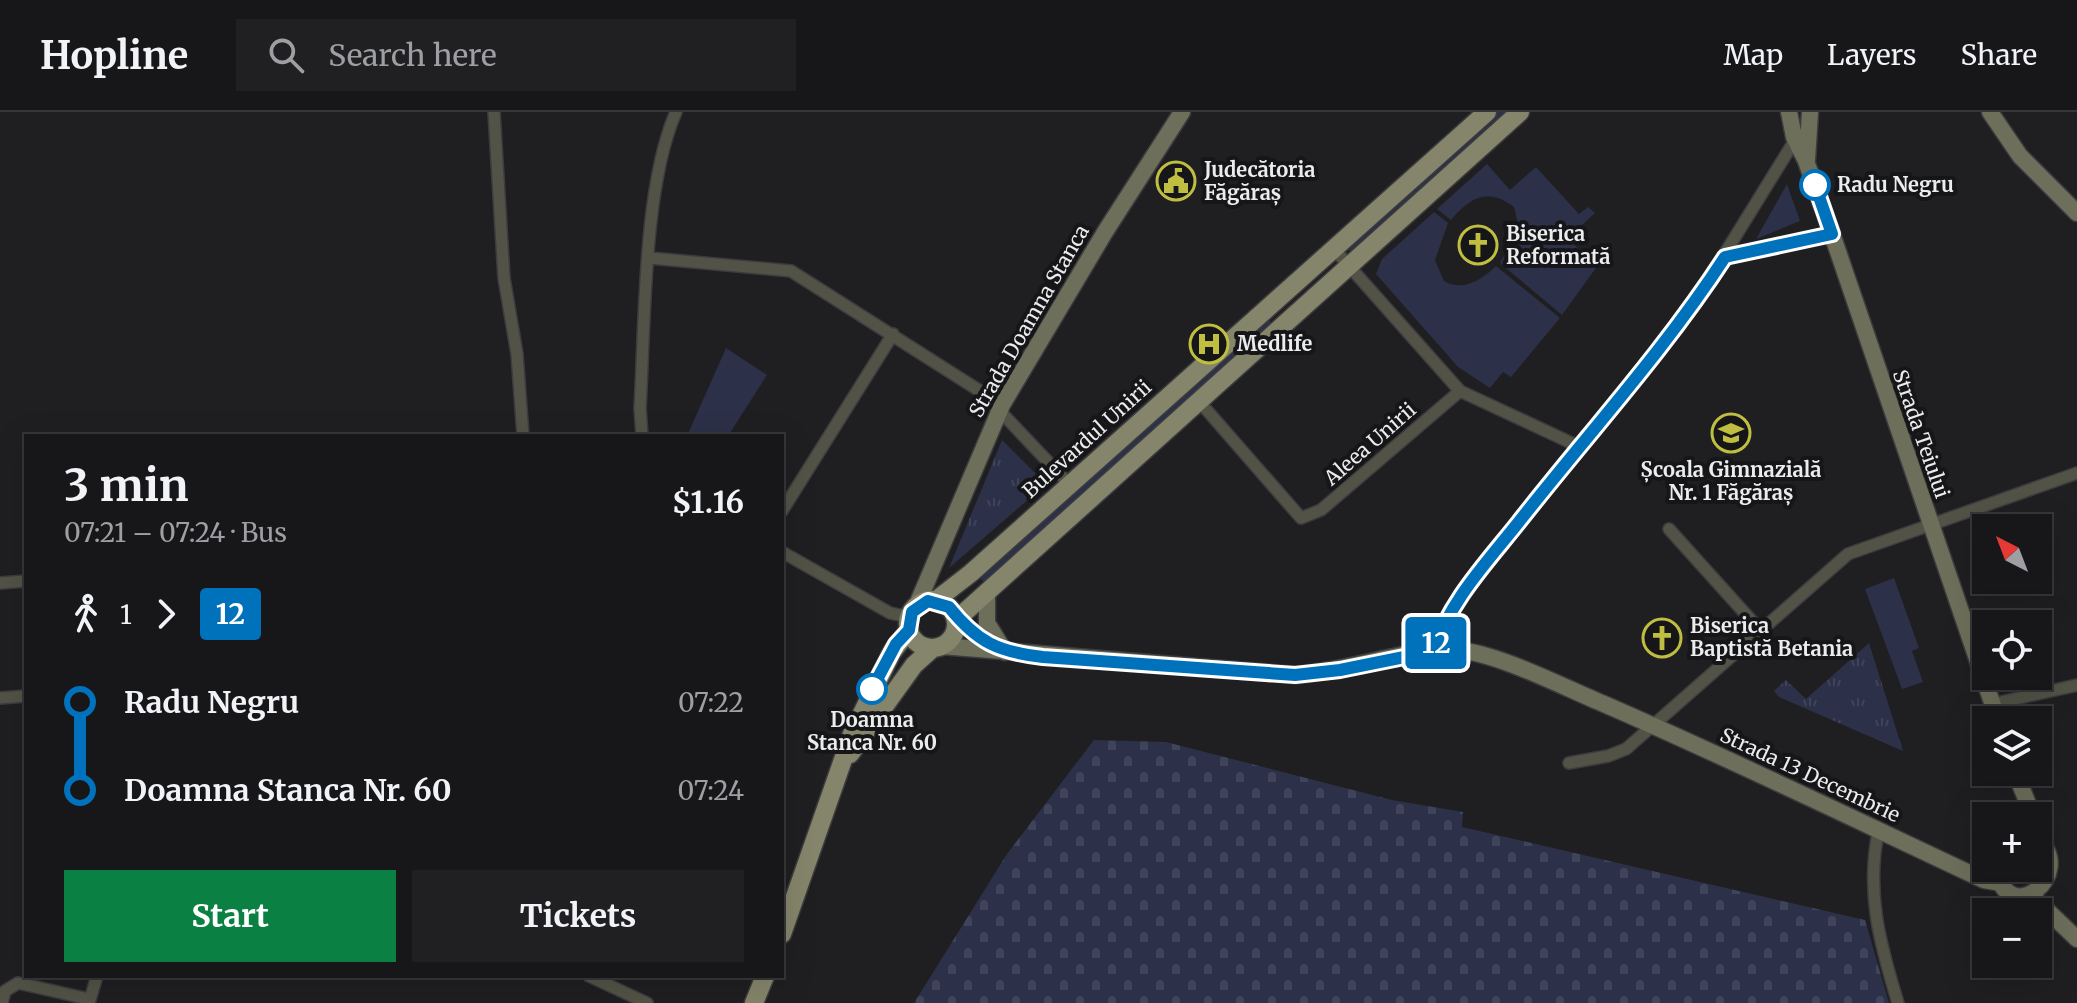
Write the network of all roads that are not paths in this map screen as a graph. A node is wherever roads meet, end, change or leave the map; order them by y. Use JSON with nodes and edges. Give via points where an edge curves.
{"nodes":[{"id":1,"x":494,"y":112,"type":"edge"},
{"id":2,"x":676,"y":112,"type":"edge"},
{"id":3,"x":1182,"y":112,"type":"edge"},
{"id":4,"x":1487,"y":112,"type":"edge"},
{"id":5,"x":1520,"y":112,"type":"edge"},
{"id":6,"x":1789,"y":112,"type":"edge"},
{"id":7,"x":1810,"y":112,"type":"edge"},
{"id":8,"x":1990,"y":112,"type":"edge"},
{"id":9,"x":1795,"y":140,"type":"junction"},
{"id":10,"x":1806,"y":161,"type":"junction"},
{"id":11,"x":2077,"y":213,"type":"edge"},
{"id":12,"x":1832,"y":234,"type":"junction"},
{"id":13,"x":1334,"y":249,"type":"junction"},
{"id":14,"x":1725,"y":257,"type":"junction"},
{"id":15,"x":650,"y":258,"type":"junction"},
{"id":16,"x":1349,"y":266,"type":"junction"},
{"id":17,"x":1266,"y":308,"type":"junction"},
{"id":18,"x":1282,"y":326,"type":"junction"},
{"id":19,"x":893,"y":334,"type":"junction"},
{"id":20,"x":1460,"y":391,"type":"junction"},
{"id":21,"x":1198,"y":400,"type":"junction"},
{"id":22,"x":1001,"y":407,"type":"junction"},
{"id":23,"x":523,"y":434,"type":"edge"},
{"id":24,"x":642,"y":434,"type":"edge"},
{"id":25,"x":1578,"y":446,"type":"junction"},
{"id":26,"x":2077,"y":473,"type":"edge"},
{"id":27,"x":1070,"y":485,"type":"junction"},
{"id":28,"x":784,"y":508,"type":"edge"},
{"id":29,"x":1930,"y":524,"type":"junction"},
{"id":30,"x":1669,"y":529,"type":"dead end"},
{"id":31,"x":784,"y":553,"type":"edge"},
{"id":32,"x":24,"y":581,"type":"edge"},
{"id":33,"x":0,"y":583,"type":"edge"},
{"id":34,"x":987,"y":591,"type":"junction"},
{"id":35,"x":935,"y":601,"type":"junction"},
{"id":36,"x":911,"y":618,"type":"junction"},
{"id":37,"x":956,"y":620,"type":"junction"},
{"id":38,"x":1760,"y":630,"type":"junction"},
{"id":39,"x":937,"y":647,"type":"junction"},
{"id":40,"x":1434,"y":651,"type":"junction"},
{"id":41,"x":1005,"y":652,"type":"junction"},
{"id":42,"x":2077,"y":685,"type":"edge"},
{"id":43,"x":24,"y":696,"type":"edge"},
{"id":44,"x":0,"y":698,"type":"edge"},
{"id":45,"x":1993,"y":706,"type":"edge"},
{"id":46,"x":2013,"y":706,"type":"edge"},
{"id":47,"x":1653,"y":725,"type":"junction"},
{"id":48,"x":1569,"y":763,"type":"dead end"},
{"id":49,"x":841,"y":766,"type":"junction"},
{"id":50,"x":2020,"y":786,"type":"edge"},
{"id":51,"x":2023,"y":795,"type":"junction"},
{"id":52,"x":2023,"y":802,"type":"edge"},
{"id":53,"x":2026,"y":802,"type":"edge"},
{"id":54,"x":1879,"y":828,"type":"junction"},
{"id":55,"x":2052,"y":856,"type":"edge"},
{"id":56,"x":1950,"y":863,"type":"junction"},
{"id":57,"x":1972,"y":865,"type":"edge"},
{"id":58,"x":1972,"y":874,"type":"edge"},
{"id":59,"x":2053,"y":878,"type":"junction"},
{"id":60,"x":2003,"y":882,"type":"edge"},
{"id":61,"x":2032,"y":896,"type":"junction"},
{"id":62,"x":2063,"y":924,"type":"junction"},
{"id":63,"x":784,"y":928,"type":"edge"},
{"id":64,"x":2077,"y":939,"type":"edge"},
{"id":65,"x":96,"y":978,"type":"edge"},
{"id":66,"x":593,"y":978,"type":"edge"},
{"id":67,"x":765,"y":978,"type":"edge"},
{"id":68,"x":760,"y":1000,"type":"edge"},
{"id":69,"x":89,"y":1001,"type":"edge"},
{"id":70,"x":2,"y":1003,"type":"edge"},
{"id":71,"x":647,"y":1003,"type":"edge"},
{"id":72,"x":1898,"y":1003,"type":"edge"}],
"edges":[{"from":1,"to":23,"type":"street","via":[[504,278]]},
{"from":2,"to":15,"type":"street","via":[[663,153]]},
{"from":3,"to":22,"type":"main road","name":"Strada Doamna Stanca"},
{"from":4,"to":13,"type":"main road","name":"Bulevardul Unirii"},
{"from":5,"to":16,"type":"main road"},
{"from":6,"to":9,"type":"main road","name":"Strada Teiului"},
{"from":7,"to":10,"type":"main road"},
{"from":8,"to":11,"type":"main road","via":[[2020,156]]},
{"from":9,"to":10,"type":"main road","name":"Strada Teiului"},
{"from":9,"to":14,"type":"street"},
{"from":10,"to":12,"type":"main road","name":"Strada Teiului"},
{"from":12,"to":14,"type":"street"},
{"from":12,"to":29,"type":"main road","name":"Strada Teiului"},
{"from":13,"to":16,"type":"street"},
{"from":13,"to":17,"type":"main road","name":"Bulevardul Unirii"},
{"from":14,"to":25,"type":"street","via":[[1683,320]]},
{"from":15,"to":19,"type":"street","via":[[791,271]]},
{"from":15,"to":24,"type":"street"},
{"from":16,"to":18,"type":"main road"},
{"from":16,"to":20,"type":"street"},
{"from":17,"to":18,"type":"street"},
{"from":17,"to":27,"type":"main road","name":"Bulevardul Unirii"},
{"from":18,"to":21,"type":"main road"},
{"from":19,"to":22,"type":"street"},
{"from":19,"to":28,"type":"street"},
{"from":20,"to":21,"type":"street","name":"Aleea Unirii","via":[[1321,510],[1301,518]]},
{"from":20,"to":25,"type":"street"},
{"from":21,"to":34,"type":"main road"},
{"from":22,"to":27,"type":"street"},
{"from":22,"to":36,"type":"main road","name":"Strada Doamna Stanca"},
{"from":25,"to":40,"type":"street","via":[[1467,589]]},
{"from":26,"to":29,"type":"street"},
{"from":27,"to":35,"type":"main road","name":"Bulevardul Unirii"},
{"from":29,"to":38,"type":"street","via":[[1848,554]]},
{"from":29,"to":45,"type":"main road","name":"Strada Teiului"},
{"from":30,"to":38,"type":"street"},
{"from":31,"to":36,"type":"street","via":[[890,613]]},
{"from":32,"to":33,"type":"street"},
{"from":34,"to":37,"type":"main road"},
{"from":34,"to":41,"type":"main road","via":[[987,623]]},
{"from":35,"to":36,"type":"main road"},
{"from":35,"to":37,"type":"main road","via":[[949,607]]},
{"from":36,"to":39,"type":"main road","via":[[918,644]]},
{"from":36,"to":49,"type":"main road","name":"Strada Doamna Stanca","via":[[872,689]]},
{"from":37,"to":39,"type":"main road","via":[[953,636]]},
{"from":37,"to":41,"type":"main road"},
{"from":38,"to":47,"type":"street"},
{"from":39,"to":41,"type":"main road","name":"Strada 13 Decembrie"},
{"from":39,"to":49,"type":"main road","name":"Strada Doamna Stanca","via":[[914,665]]},
{"from":40,"to":41,"type":"main road","name":"Strada 13 Decembrie","via":[[1295,675]]},
{"from":40,"to":47,"type":"main road","name":"Strada 13 Decembrie","via":[[1485,657]]},
{"from":42,"to":46,"type":"street"},
{"from":43,"to":44,"type":"street"},
{"from":47,"to":48,"type":"street","via":[[1618,753]]},
{"from":47,"to":54,"type":"main road","name":"Strada 13 Decembrie"},
{"from":49,"to":63,"type":"main road","name":"Strada Doamna Stanca"},
{"from":50,"to":51,"type":"main road"},
{"from":51,"to":52,"type":"main road"},
{"from":51,"to":53,"type":"main road"},
{"from":54,"to":56,"type":"main road","name":"Strada 13 Decembrie"},
{"from":54,"to":72,"type":"street","via":[[1872,872],[1874,912]]},
{"from":55,"to":59,"type":"main road"},
{"from":56,"to":57,"type":"main road","name":"Strada 13 Decembrie"},
{"from":56,"to":58,"type":"main road","name":"Strada 13 Decembrie"},
{"from":59,"to":61,"type":"main road"},
{"from":59,"to":62,"type":"main road"},
{"from":60,"to":61,"type":"main road","name":"Strada 13 Decembrie","via":[[2014,894]]},
{"from":61,"to":62,"type":"main road"},
{"from":62,"to":64,"type":"main road"},
{"from":65,"to":69,"type":"street"},
{"from":66,"to":71,"type":"street"},
{"from":67,"to":68,"type":"main road"},
{"from":69,"to":70,"type":"street","via":[[18,983],[5,991]]}]}
